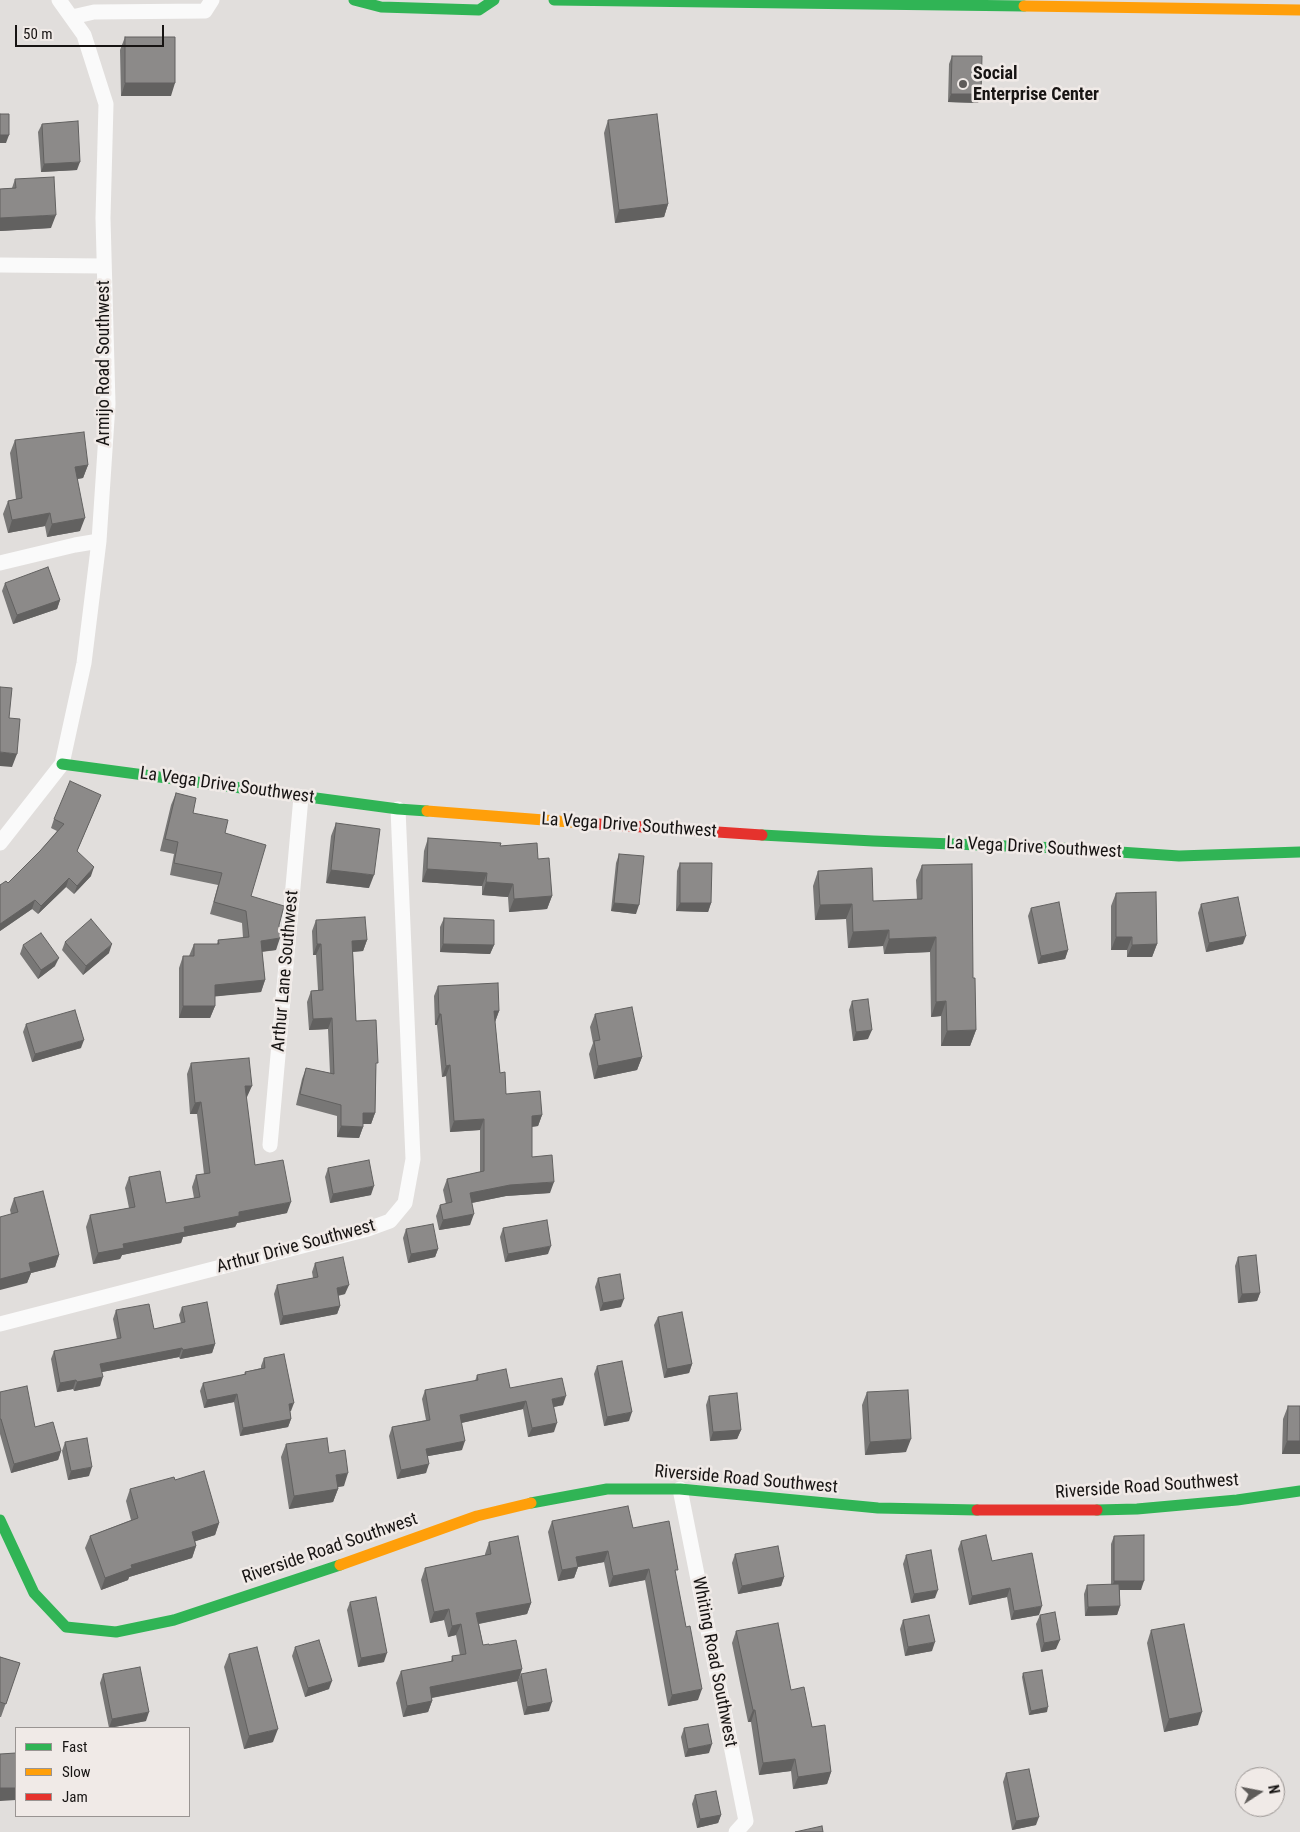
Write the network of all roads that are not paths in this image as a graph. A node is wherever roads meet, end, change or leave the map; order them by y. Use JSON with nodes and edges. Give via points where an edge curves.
{"nodes":[{"id":1,"x":59,"y":0,"type":"edge"},
{"id":2,"x":212,"y":0,"type":"edge"},
{"id":3,"x":354,"y":0,"type":"edge"},
{"id":4,"x":494,"y":0,"type":"edge"},
{"id":5,"x":554,"y":0,"type":"edge"},
{"id":6,"x":1300,"y":10,"type":"edge"},
{"id":7,"x":72,"y":17,"type":"junction"},
{"id":8,"x":0,"y":265,"type":"edge"},
{"id":9,"x":103,"y":266,"type":"junction"},
{"id":10,"x":99,"y":541,"type":"junction"},
{"id":11,"x":0,"y":563,"type":"edge"},
{"id":12,"x":62,"y":764,"type":"junction"},
{"id":13,"x":301,"y":797,"type":"junction"},
{"id":14,"x":398,"y":809,"type":"junction"},
{"id":15,"x":0,"y":843,"type":"edge"},
{"id":16,"x":1300,"y":852,"type":"edge"},
{"id":17,"x":270,"y":1145,"type":"dead end"},
{"id":18,"x":0,"y":1324,"type":"edge"},
{"id":19,"x":680,"y":1489,"type":"junction"},
{"id":20,"x":1300,"y":1490,"type":"edge"},
{"id":21,"x":0,"y":1520,"type":"edge"},
{"id":22,"x":736,"y":1832,"type":"edge"}],
"edges":[{"from":1,"to":7,"type":"street","name":"Armijo Road Southwest"},
{"from":2,"to":7,"type":"street","via":[[205,12],[94,12]]},
{"from":3,"to":4,"type":"street","via":[[381,7],[479,10]]},
{"from":5,"to":6,"type":"street"},
{"from":7,"to":9,"type":"street","name":"Armijo Road Southwest","via":[[84,35],[106,104]]},
{"from":8,"to":9,"type":"street"},
{"from":9,"to":10,"type":"street","name":"Armijo Road Southwest","via":[[108,404]]},
{"from":10,"to":11,"type":"street"},
{"from":10,"to":12,"type":"street","name":"Armijo Road Southwest","via":[[84,663]]},
{"from":12,"to":13,"type":"street","name":"La Vega Drive Southwest"},
{"from":12,"to":15,"type":"street"},
{"from":13,"to":14,"type":"street","name":"La Vega Drive Southwest"},
{"from":13,"to":17,"type":"street","name":"Arthur Lane Southwest"},
{"from":14,"to":16,"type":"street","name":"La Vega Drive Southwest","via":[[672,829],[1179,856]]},
{"from":14,"to":18,"type":"street","name":"Arthur Drive Southwest","via":[[413,1159],[405,1203],[390,1221],[368,1229]]},
{"from":19,"to":20,"type":"street","name":"Riverside Road Southwest","via":[[878,1508],[1024,1511],[1137,1509],[1236,1500]]},
{"from":19,"to":21,"type":"street","name":"Riverside Road Southwest","via":[[607,1489],[477,1516],[174,1620],[116,1632],[66,1627],[34,1593]]},
{"from":19,"to":22,"type":"street","name":"Whiting Road Southwest","via":[[746,1821]]}]}
